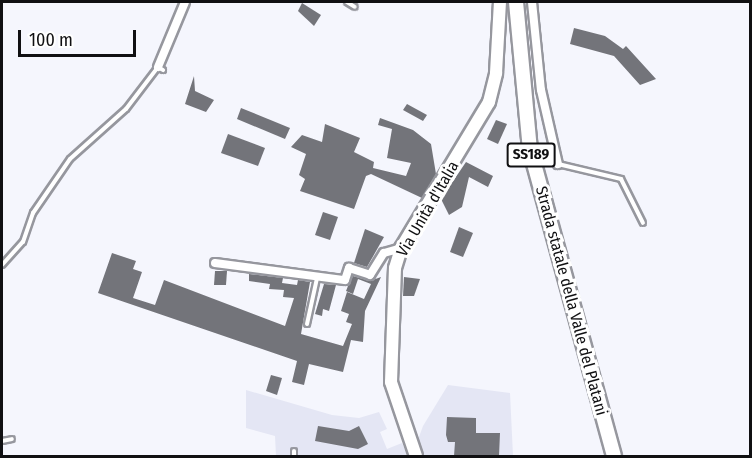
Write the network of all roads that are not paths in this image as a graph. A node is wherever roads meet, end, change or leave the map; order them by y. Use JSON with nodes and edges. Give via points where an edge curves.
{"nodes":[{"id":1,"x":185,"y":2,"type":"edge"},
{"id":2,"x":347,"y":2,"type":"edge"},
{"id":3,"x":500,"y":2,"type":"edge"},
{"id":4,"x":516,"y":2,"type":"edge"},
{"id":5,"x":532,"y":2,"type":"edge"},
{"id":6,"x":355,"y":7,"type":"dead end"},
{"id":7,"x":160,"y":69,"type":"joint"},
{"id":8,"x":558,"y":164,"type":"joint"},
{"id":9,"x":643,"y":223,"type":"dead end"},
{"id":10,"x":401,"y":248,"type":"junction"},
{"id":11,"x":215,"y":263,"type":"dead end"},
{"id":12,"x":2,"y":265,"type":"edge"},
{"id":13,"x":317,"y":276,"type":"junction"},
{"id":14,"x":307,"y":324,"type":"dead end"},
{"id":15,"x":12,"y":439,"type":"dead end"},
{"id":16,"x":2,"y":441,"type":"edge"},
{"id":17,"x":416,"y":456,"type":"edge"},
{"id":18,"x":614,"y":456,"type":"edge"}],
"edges":[{"from":1,"to":7,"type":"street"},
{"from":2,"to":6,"type":"lane"},
{"from":3,"to":10,"type":"street","name":"Via Unità d'Italia","via":[[492,94]]},
{"from":4,"to":18,"type":"main road","name":"Strada statale della Valle del Platani","number":"SS189","via":[[530,149]]},
{"from":5,"to":8,"type":"street","via":[[541,90]]},
{"from":7,"to":12,"type":"lane","via":[[126,109],[70,159],[33,213],[23,242]]},
{"from":8,"to":9,"type":"lane","via":[[621,179]]},
{"from":10,"to":13,"type":"street","via":[[384,253],[370,275],[349,268],[345,280]]},
{"from":10,"to":17,"type":"street","name":"Via Unità d'Italia","via":[[392,292],[390,368],[396,403]]},
{"from":11,"to":13,"type":"street"},
{"from":13,"to":14,"type":"lane"},
{"from":15,"to":16,"type":"lane"}]}
